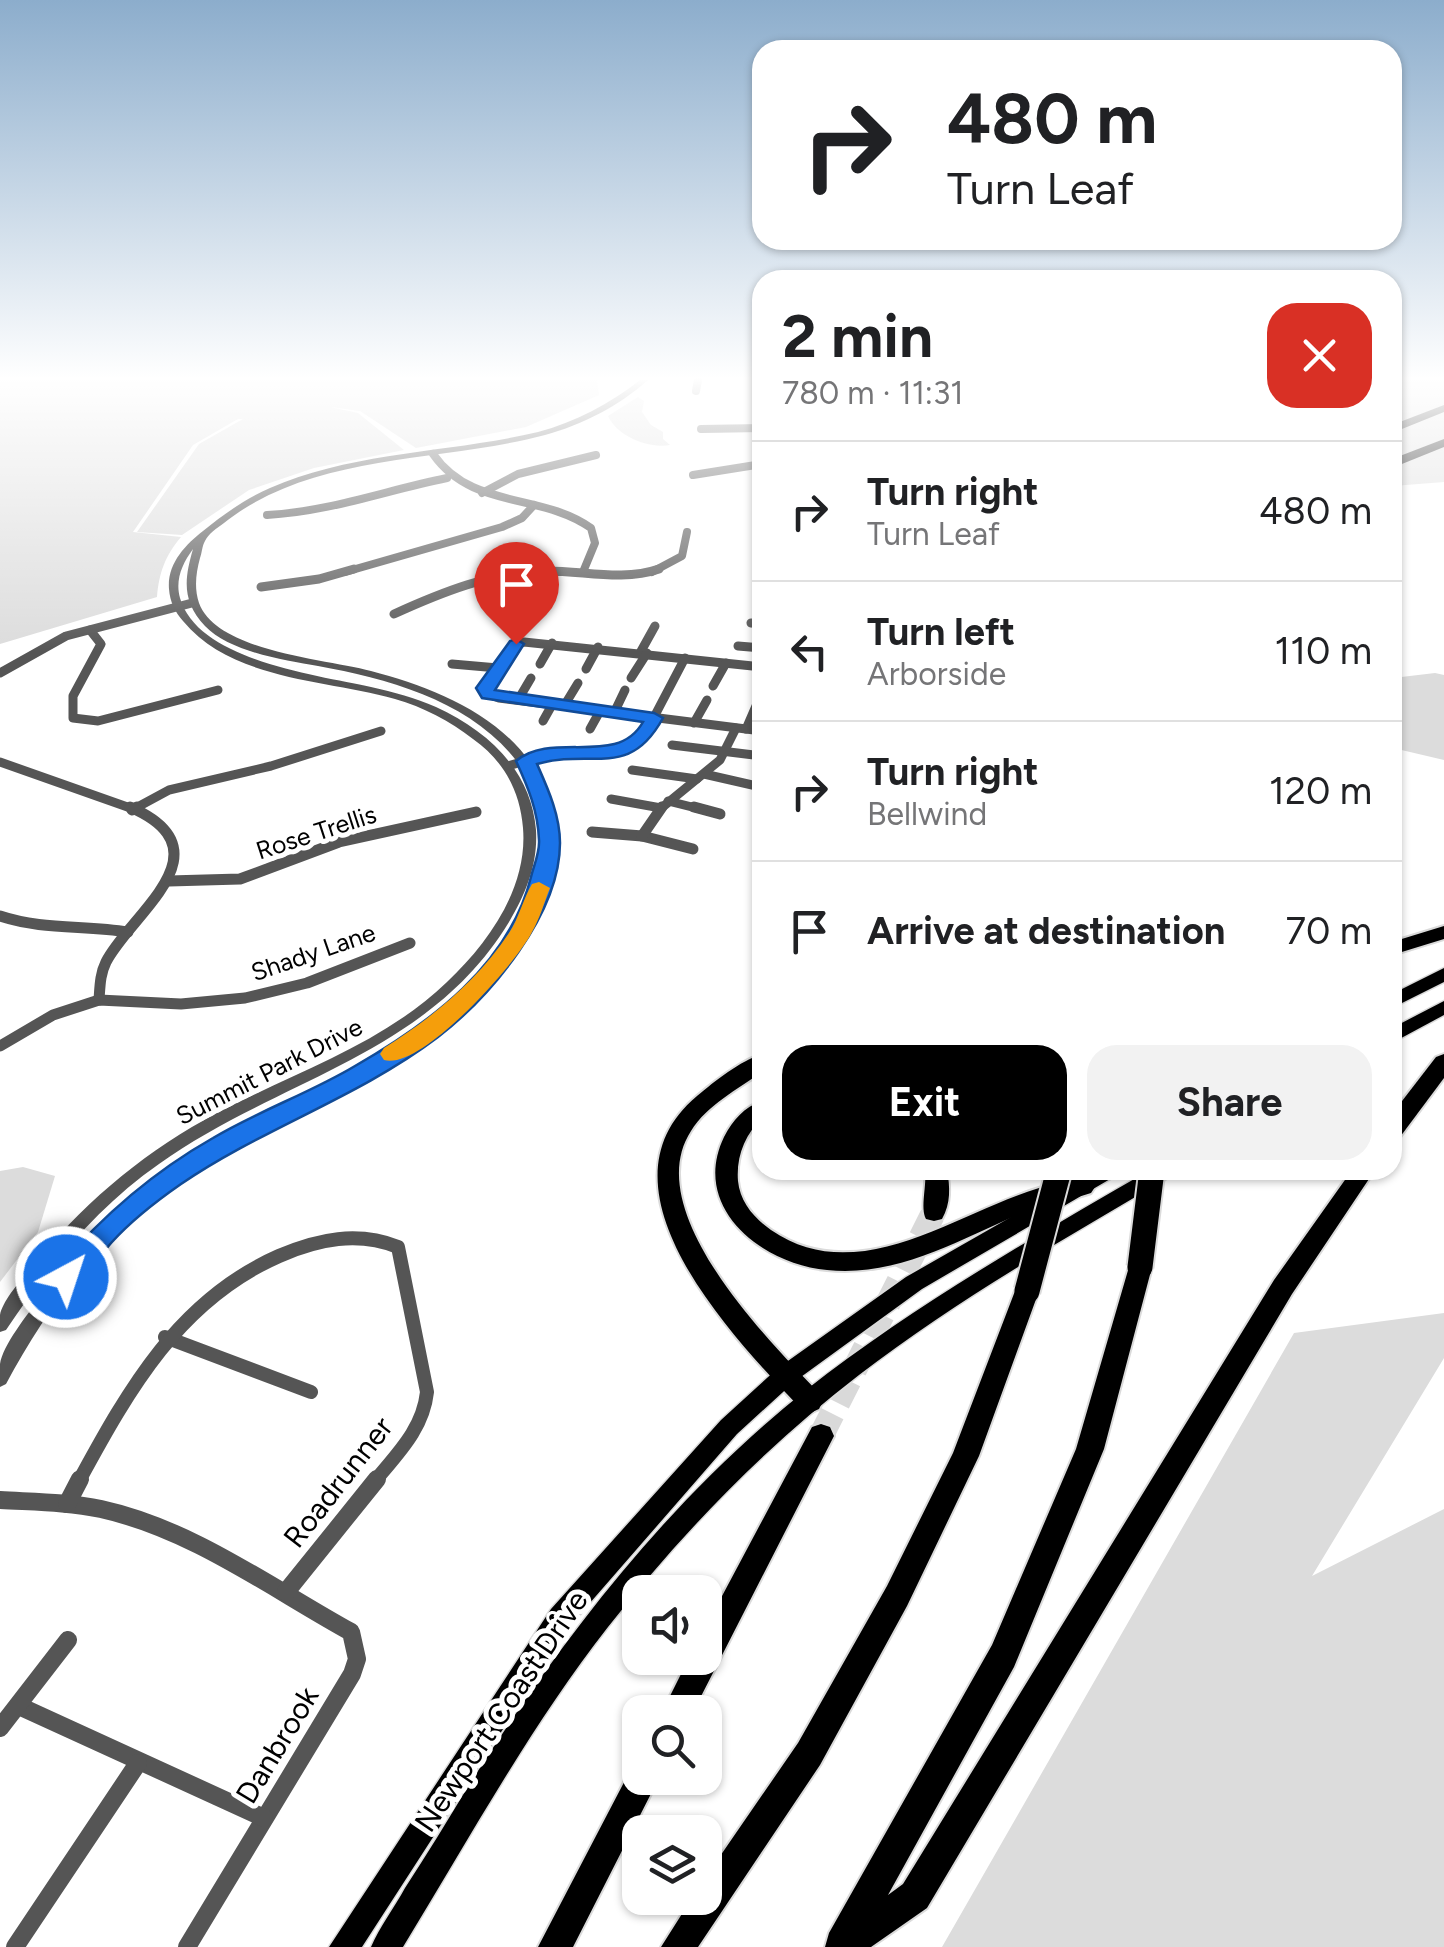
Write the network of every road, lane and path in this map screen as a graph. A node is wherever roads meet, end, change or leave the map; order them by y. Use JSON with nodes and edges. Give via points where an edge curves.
{"nodes":[{"id":1,"x":332,"y":471,"type":"edge"},
{"id":2,"x":443,"y":471,"type":"edge"},
{"id":3,"x":531,"y":471,"type":"edge"},
{"id":4,"x":719,"y":471,"type":"edge"},
{"id":5,"x":693,"y":475,"type":"dead end"},
{"id":6,"x":447,"y":478,"type":"junction"},
{"id":7,"x":482,"y":493,"type":"junction"},
{"id":8,"x":534,"y":505,"type":"junction"},
{"id":9,"x":267,"y":516,"type":"dead end"},
{"id":10,"x":687,"y":532,"type":"dead end"},
{"id":11,"x":583,"y":572,"type":"junction"},
{"id":12,"x":261,"y":587,"type":"dead end"},
{"id":13,"x":185,"y":604,"type":"junction"},
{"id":14,"x":394,"y":614,"type":"dead end"},
{"id":15,"x":656,"y":626,"type":"dead end"},
{"id":16,"x":90,"y":630,"type":"junction"},
{"id":17,"x":552,"y":643,"type":"junction"},
{"id":18,"x":738,"y":646,"type":"dead end"},
{"id":19,"x":598,"y":647,"type":"junction"},
{"id":20,"x":752,"y":647,"type":"edge"},
{"id":21,"x":644,"y":653,"type":"junction"},
{"id":22,"x":685,"y":658,"type":"junction"},
{"id":23,"x":726,"y":663,"type":"junction"},
{"id":24,"x":452,"y":664,"type":"dead end"},
{"id":25,"x":540,"y":664,"type":"dead end"},
{"id":26,"x":338,"y":666,"type":"junction"},
{"id":27,"x":752,"y":666,"type":"edge"},
{"id":28,"x":498,"y":668,"type":"junction"},
{"id":29,"x":586,"y":670,"type":"dead end"},
{"id":30,"x":0,"y":673,"type":"edge"},
{"id":31,"x":386,"y":678,"type":"junction"},
{"id":32,"x":531,"y":678,"type":"dead end"},
{"id":33,"x":632,"y":678,"type":"dead end"},
{"id":34,"x":325,"y":680,"type":"junction"},
{"id":35,"x":578,"y":683,"type":"dead end"},
{"id":36,"x":714,"y":686,"type":"dead end"},
{"id":37,"x":218,"y":690,"type":"dead end"},
{"id":38,"x":374,"y":690,"type":"junction"},
{"id":39,"x":625,"y":690,"type":"dead end"},
{"id":40,"x":518,"y":700,"type":"junction"},
{"id":41,"x":707,"y":700,"type":"dead end"},
{"id":42,"x":558,"y":706,"type":"junction"},
{"id":43,"x":600,"y":711,"type":"junction"},
{"id":44,"x":752,"y":712,"type":"edge"},
{"id":45,"x":614,"y":713,"type":"junction"},
{"id":46,"x":654,"y":718,"type":"junction"},
{"id":47,"x":543,"y":721,"type":"dead end"},
{"id":48,"x":694,"y":723,"type":"junction"},
{"id":49,"x":590,"y":729,"type":"dead end"},
{"id":50,"x":741,"y":729,"type":"junction"},
{"id":51,"x":380,"y":731,"type":"dead end"},
{"id":52,"x":752,"y":731,"type":"edge"},
{"id":53,"x":672,"y":744,"type":"dead end"},
{"id":54,"x":724,"y":752,"type":"junction"},
{"id":55,"x":752,"y":755,"type":"edge"},
{"id":56,"x":526,"y":761,"type":"junction"},
{"id":57,"x":0,"y":762,"type":"edge"},
{"id":58,"x":508,"y":766,"type":"junction"},
{"id":59,"x":632,"y":770,"type":"dead end"},
{"id":60,"x":701,"y":777,"type":"junction"},
{"id":61,"x":752,"y":786,"type":"edge"},
{"id":62,"x":611,"y":799,"type":"dead end"},
{"id":63,"x":664,"y":804,"type":"junction"},
{"id":64,"x":132,"y":810,"type":"junction"},
{"id":65,"x":476,"y":812,"type":"dead end"},
{"id":66,"x":720,"y":814,"type":"dead end"},
{"id":67,"x":592,"y":832,"type":"dead end"},
{"id":68,"x":642,"y":836,"type":"junction"},
{"id":69,"x":693,"y":849,"type":"dead end"},
{"id":70,"x":169,"y":881,"type":"junction"},
{"id":71,"x":0,"y":916,"type":"edge"},
{"id":72,"x":128,"y":932,"type":"junction"},
{"id":73,"x":1444,"y":932,"type":"edge"},
{"id":74,"x":410,"y":943,"type":"dead end"},
{"id":75,"x":1402,"y":946,"type":"edge"},
{"id":76,"x":1444,"y":974,"type":"edge"},
{"id":77,"x":1402,"y":997,"type":"edge"},
{"id":78,"x":99,"y":1000,"type":"junction"},
{"id":79,"x":1444,"y":1006,"type":"edge"},
{"id":80,"x":1402,"y":1031,"type":"edge"},
{"id":81,"x":0,"y":1046,"type":"edge"},
{"id":82,"x":1444,"y":1062,"type":"edge"},
{"id":83,"x":752,"y":1069,"type":"edge"},
{"id":84,"x":1402,"y":1118,"type":"edge"},
{"id":85,"x":752,"y":1119,"type":"edge"},
{"id":86,"x":938,"y":1180,"type":"edge"},
{"id":87,"x":1056,"y":1180,"type":"edge"},
{"id":88,"x":1094,"y":1180,"type":"edge"},
{"id":89,"x":1149,"y":1180,"type":"edge"},
{"id":90,"x":1151,"y":1180,"type":"edge"},
{"id":91,"x":1357,"y":1180,"type":"edge"},
{"id":92,"x":1082,"y":1187,"type":"junction"},
{"id":93,"x":934,"y":1212,"type":"tunnel mouth"},
{"id":94,"x":0,"y":1326,"type":"edge"},
{"id":95,"x":166,"y":1338,"type":"junction"},
{"id":96,"x":786,"y":1375,"type":"junction"},
{"id":97,"x":0,"y":1379,"type":"edge"},
{"id":98,"x":311,"y":1392,"type":"dead end"},
{"id":99,"x":810,"y":1400,"type":"junction"},
{"id":100,"x":821,"y":1436,"type":"tunnel mouth"},
{"id":101,"x":0,"y":1500,"type":"edge"},
{"id":102,"x":67,"y":1504,"type":"junction"},
{"id":103,"x":286,"y":1592,"type":"junction"},
{"id":104,"x":68,"y":1640,"type":"dead end"},
{"id":105,"x":686,"y":1695,"type":"edge"},
{"id":106,"x":19,"y":1706,"type":"junction"},
{"id":107,"x":2,"y":1722,"type":"edge"},
{"id":108,"x":138,"y":1762,"type":"junction"},
{"id":109,"x":634,"y":1795,"type":"edge"},
{"id":110,"x":264,"y":1818,"type":"junction"},
{"id":111,"x":15,"y":1947,"type":"edge"},
{"id":112,"x":187,"y":1947,"type":"edge"},
{"id":113,"x":344,"y":1947,"type":"edge"},
{"id":114,"x":386,"y":1947,"type":"edge"},
{"id":115,"x":555,"y":1947,"type":"edge"},
{"id":116,"x":678,"y":1947,"type":"edge"},
{"id":117,"x":841,"y":1947,"type":"edge"}],
"edges":[{"from":1,"to":13,"type":"street","via":[[246,501],[203,534],[178,564],[173,582]]},
{"from":2,"to":6,"type":"street"},
{"from":3,"to":7,"type":"street"},
{"from":4,"to":5,"type":"street"},
{"from":6,"to":7,"type":"street"},
{"from":6,"to":9,"type":"street","via":[[307,513]]},
{"from":7,"to":8,"type":"street"},
{"from":8,"to":11,"type":"street","via":[[579,517],[594,532]]},
{"from":8,"to":12,"type":"street","via":[[502,527],[319,578]]},
{"from":10,"to":11,"type":"street","via":[[682,556],[658,570]]},
{"from":11,"to":14,"type":"street","via":[[514,574]]},
{"from":13,"to":16,"type":"street"},
{"from":13,"to":26,"type":"street","name":"Summit Park Drive","via":[[242,645]]},
{"from":13,"to":34,"type":"street","name":"Summit Park Drive","via":[[190,624],[219,647]]},
{"from":15,"to":21,"type":"street"},
{"from":16,"to":30,"type":"street","via":[[34,650]]},
{"from":16,"to":37,"type":"street","via":[[101,644],[99,656],[76,683],[73,718],[98,721]]},
{"from":17,"to":19,"type":"street"},
{"from":17,"to":25,"type":"street"},
{"from":17,"to":28,"type":"street","via":[[511,647]]},
{"from":18,"to":20,"type":"street"},
{"from":19,"to":21,"type":"street"},
{"from":19,"to":29,"type":"street"},
{"from":21,"to":22,"type":"street"},
{"from":21,"to":33,"type":"street"},
{"from":22,"to":23,"type":"street"},
{"from":22,"to":46,"type":"street"},
{"from":23,"to":27,"type":"street"},
{"from":23,"to":36,"type":"street"},
{"from":24,"to":28,"type":"street"},
{"from":26,"to":31,"type":"street","name":"Summit Park Drive"},
{"from":26,"to":34,"type":"street"},
{"from":28,"to":40,"type":"street","via":[[488,694]]},
{"from":31,"to":38,"type":"street"},
{"from":31,"to":56,"type":"street","name":"Summit Park Drive","via":[[480,720]]},
{"from":32,"to":40,"type":"street"},
{"from":34,"to":38,"type":"street","name":"Summit Park Drive"},
{"from":35,"to":42,"type":"street"},
{"from":38,"to":58,"type":"street","name":"Summit Park Drive","via":[[448,716]]},
{"from":39,"to":45,"type":"street"},
{"from":40,"to":42,"type":"street"},
{"from":41,"to":48,"type":"street"},
{"from":42,"to":43,"type":"street"},
{"from":42,"to":47,"type":"street"},
{"from":43,"to":45,"type":"street"},
{"from":43,"to":49,"type":"street"},
{"from":44,"to":50,"type":"street"},
{"from":45,"to":46,"type":"street"},
{"from":46,"to":48,"type":"street"},
{"from":46,"to":56,"type":"street","via":[[642,740],[622,751],[552,753]]},
{"from":48,"to":50,"type":"street"},
{"from":50,"to":52,"type":"street"},
{"from":50,"to":54,"type":"street"},
{"from":51,"to":64,"type":"street","via":[[169,790]]},
{"from":53,"to":54,"type":"street"},
{"from":54,"to":55,"type":"street"},
{"from":54,"to":60,"type":"street"},
{"from":56,"to":58,"type":"street"},
{"from":56,"to":97,"type":"street","name":"Summit Park Drive","via":[[543,798],[550,844],[522,932],[486,978],[430,1030],[362,1074],[167,1180],[104,1232],[59,1286]]},
{"from":57,"to":64,"type":"street"},
{"from":58,"to":94,"type":"street","name":"Summit Park Drive","via":[[525,802],[530,848],[516,900],[466,971],[370,1046],[222,1118],[144,1166],[34,1273]]},
{"from":59,"to":60,"type":"street"},
{"from":60,"to":61,"type":"street"},
{"from":60,"to":63,"type":"street"},
{"from":62,"to":63,"type":"street"},
{"from":63,"to":66,"type":"street"},
{"from":63,"to":68,"type":"street"},
{"from":64,"to":70,"type":"street","via":[[160,824],[172,858]]},
{"from":65,"to":70,"type":"street","name":"Rose Trellis","via":[[353,838],[240,879]]},
{"from":67,"to":68,"type":"street"},
{"from":68,"to":69,"type":"street"},
{"from":70,"to":72,"type":"street"},
{"from":71,"to":72,"type":"street","via":[[33,927]]},
{"from":72,"to":78,"type":"street","via":[[102,967]]},
{"from":73,"to":75,"type":"highway"},
{"from":74,"to":78,"type":"street","name":"Shady Lane","via":[[245,998],[181,1004]]},
{"from":76,"to":77,"type":"main road"},
{"from":78,"to":81,"type":"street","name":"Shady Lane","via":[[53,1015]]},
{"from":79,"to":80,"type":"main road"},
{"from":82,"to":84,"type":"highway"},
{"from":83,"to":96,"type":"highway","via":[[681,1126],[670,1154],[670,1190],[679,1226],[730,1314]]},
{"from":85,"to":92,"type":"highway","via":[[728,1152],[730,1199],[766,1242],[818,1261],[888,1254],[1043,1195]]},
{"from":86,"to":93,"type":"highway"},
{"from":87,"to":116,"type":"highway","bridge":true,"via":[[1027,1291],[966,1456],[897,1596],[809,1754]]},
{"from":88,"to":92,"type":"main road","name":"Newport Coast Drive"},
{"from":89,"to":99,"type":"main road","name":"Newport Coast Drive","via":[[932,1310]]},
{"from":90,"to":117,"type":"highway","bridge":true,"via":[[1140,1267],[1090,1449],[1003,1656]]},
{"from":91,"to":117,"type":"highway","via":[[1272,1304],[914,1896]]},
{"from":92,"to":96,"type":"main road","name":"Newport Coast Drive","via":[[914,1283]]},
{"from":95,"to":98,"type":"street"},
{"from":95,"to":102,"type":"street","via":[[131,1385]]},
{"from":95,"to":103,"type":"street","name":"Roadrunner","via":[[218,1286],[312,1242],[378,1236],[398,1247],[427,1392],[424,1411],[413,1434]]},
{"from":96,"to":99,"type":"highway"},
{"from":96,"to":113,"type":"main road","name":"Newport Coast Drive","via":[[671,1489],[560,1618]]},
{"from":99,"to":114,"type":"main road","name":"Newport Coast Drive","via":[[631,1579],[554,1681]]},
{"from":100,"to":105,"type":"highway"},
{"from":101,"to":102,"type":"street","name":"Danbrook"},
{"from":102,"to":103,"type":"street","name":"Danbrook","via":[[114,1512],[181,1538]]},
{"from":103,"to":110,"type":"street","name":"Danbrook","via":[[351,1632],[357,1658]]},
{"from":104,"to":106,"type":"street"},
{"from":106,"to":107,"type":"street"},
{"from":106,"to":108,"type":"street"},
{"from":108,"to":110,"type":"street"},
{"from":108,"to":111,"type":"street"},
{"from":109,"to":115,"type":"highway"},
{"from":110,"to":112,"type":"street","name":"Danbrook"}]}
